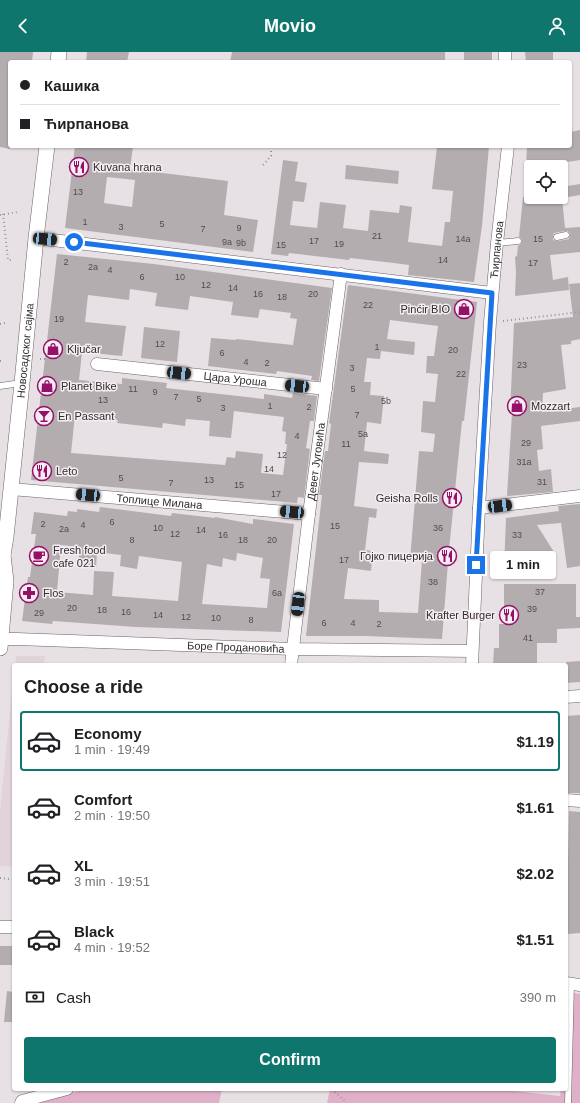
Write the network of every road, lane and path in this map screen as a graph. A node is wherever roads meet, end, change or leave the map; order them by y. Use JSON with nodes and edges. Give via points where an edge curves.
{"nodes":[{"id":1,"x":47,"y":148,"type":"edge"},
{"id":2,"x":272,"y":148,"type":"edge"},
{"id":3,"x":508,"y":148,"type":"edge"},
{"id":4,"x":263,"y":165,"type":"dead end"},
{"id":5,"x":18,"y":212,"type":"dead end"},
{"id":6,"x":1,"y":214,"type":"edge"},
{"id":7,"x":557,"y":236,"type":"dead end"},
{"id":8,"x":566,"y":236,"type":"dead end"},
{"id":9,"x":36,"y":238,"type":"junction"},
{"id":10,"x":518,"y":241,"type":"dead end"},
{"id":11,"x":497,"y":243,"type":"junction"},
{"id":12,"x":12,"y":260,"type":"dead end"},
{"id":13,"x":341,"y":274,"type":"junction"},
{"id":14,"x":492,"y":293,"type":"junction"},
{"id":15,"x":580,"y":312,"type":"edge"},
{"id":16,"x":503,"y":321,"type":"dead end"},
{"id":17,"x":6,"y":323,"type":"dead end"},
{"id":18,"x":0,"y":324,"type":"edge"},
{"id":19,"x":40,"y":359,"type":"dead end"},
{"id":20,"x":45,"y":359,"type":"dead end"},
{"id":21,"x":97,"y":364,"type":"dead end"},
{"id":22,"x":22,"y":384,"type":"junction"},
{"id":23,"x":0,"y":386,"type":"edge"},
{"id":24,"x":326,"y":389,"type":"junction"},
{"id":25,"x":11,"y":489,"type":"junction"},
{"id":26,"x":580,"y":496,"type":"edge"},
{"id":27,"x":479,"y":508,"type":"junction"},
{"id":28,"x":309,"y":514,"type":"junction"},
{"id":29,"x":3,"y":536,"type":"edge"},
{"id":30,"x":2,"y":560,"type":"edge"},
{"id":31,"x":0,"y":642,"type":"edge"},
{"id":32,"x":292,"y":649,"type":"junction"},
{"id":33,"x":472,"y":651,"type":"junction"},
{"id":34,"x":291,"y":663,"type":"edge"},
{"id":35,"x":472,"y":663,"type":"edge"},
{"id":36,"x":580,"y":696,"type":"edge"},
{"id":37,"x":568,"y":697,"type":"edge"},
{"id":38,"x":568,"y":800,"type":"edge"},
{"id":39,"x":580,"y":801,"type":"edge"},
{"id":40,"x":0,"y":878,"type":"edge"},
{"id":41,"x":10,"y":879,"type":"dead end"},
{"id":42,"x":0,"y":927,"type":"edge"},
{"id":43,"x":12,"y":927,"type":"edge"},
{"id":44,"x":572,"y":984,"type":"edge"},
{"id":45,"x":60,"y":1091,"type":"edge"},
{"id":46,"x":334,"y":1091,"type":"edge"},
{"id":47,"x":21,"y":1102,"type":"edge"},
{"id":48,"x":347,"y":1103,"type":"edge"},
{"id":49,"x":568,"y":1103,"type":"edge"}],
"edges":[{"from":1,"to":9,"type":"street","name":"Новосадског сајма"},
{"from":2,"to":4,"type":"path","via":[[271,156]]},
{"from":3,"to":11,"type":"street","name":"Ћирпанова"},
{"from":5,"to":6,"type":"path"},
{"from":6,"to":12,"type":"path","via":[[8,260]]},
{"from":7,"to":8,"type":"lane"},
{"from":9,"to":13,"type":"street"},
{"from":9,"to":22,"type":"street","name":"Новосадског сајма"},
{"from":10,"to":11,"type":"lane"},
{"from":11,"to":14,"type":"street","name":"Ћирпанова"},
{"from":13,"to":14,"type":"street"},
{"from":13,"to":24,"type":"street","name":"Девет Југовића"},
{"from":14,"to":27,"type":"street","name":"Ћирпанова"},
{"from":15,"to":16,"type":"path"},
{"from":17,"to":18,"type":"path"},
{"from":19,"to":20,"type":"path"},
{"from":21,"to":24,"type":"street","name":"Цара Уроша"},
{"from":22,"to":23,"type":"lane"},
{"from":22,"to":25,"type":"street","name":"Новосадског сајма"},
{"from":24,"to":28,"type":"street","name":"Девет Југовића"},
{"from":25,"to":28,"type":"street","name":"Топлице Милана"},
{"from":25,"to":29,"type":"street","name":"Новосадског сајма"},
{"from":26,"to":27,"type":"street"},
{"from":27,"to":33,"type":"street","name":"Ћирпанова"},
{"from":28,"to":32,"type":"street","name":"Девет Југовића"},
{"from":29,"to":30,"type":"street","name":"Новосадског сајма"},
{"from":30,"to":31,"type":"street","name":"Новосадског сајма","via":[[6,581]]},
{"from":31,"to":32,"type":"street","name":"Боре Продановића","via":[[17,638]]},
{"from":32,"to":33,"type":"street","name":"Боре Продановића"},
{"from":32,"to":34,"type":"street","name":"Девет Југовића"},
{"from":33,"to":35,"type":"street","name":"Ћирпанова"},
{"from":36,"to":37,"type":"street"},
{"from":38,"to":39,"type":"street"},
{"from":40,"to":41,"type":"path"},
{"from":42,"to":43,"type":"street"},
{"from":44,"to":49,"type":"lane"},
{"from":45,"to":47,"type":"street"},
{"from":46,"to":48,"type":"path"}]}
